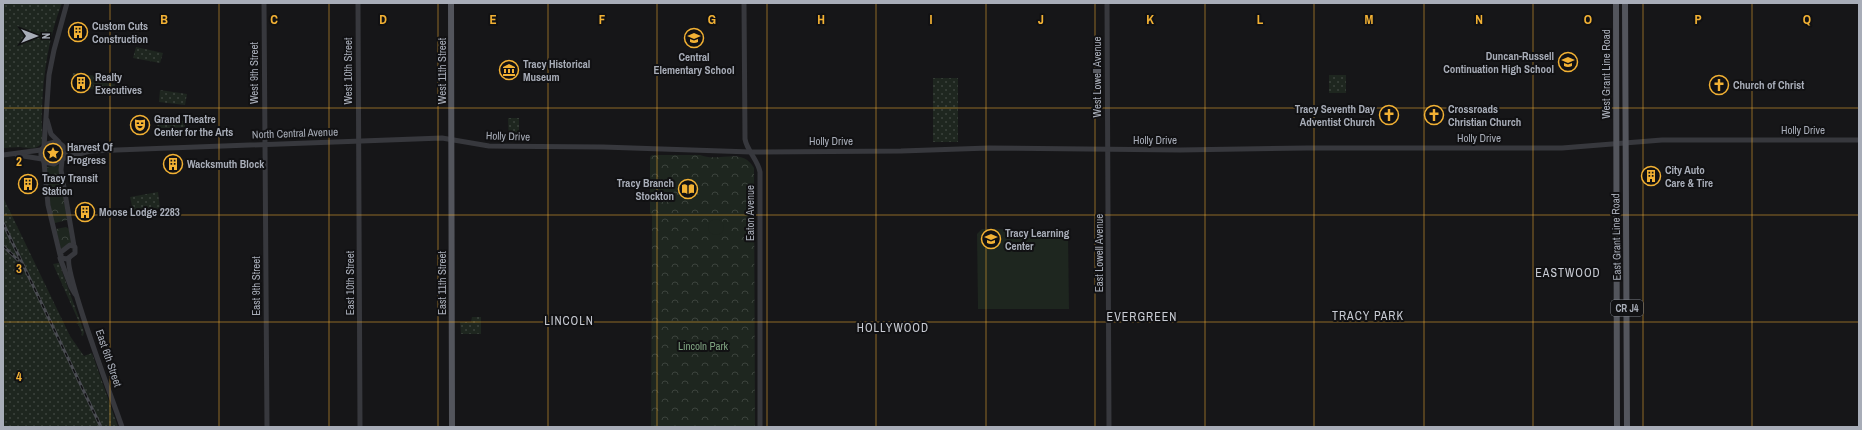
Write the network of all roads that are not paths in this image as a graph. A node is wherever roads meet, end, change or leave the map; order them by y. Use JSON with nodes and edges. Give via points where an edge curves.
{"nodes":[{"id":1,"x":67,"y":3,"type":"edge"},
{"id":2,"x":264,"y":3,"type":"edge"},
{"id":3,"x":358,"y":3,"type":"edge"},
{"id":4,"x":451,"y":3,"type":"edge"},
{"id":5,"x":744,"y":3,"type":"edge"},
{"id":6,"x":1107,"y":3,"type":"edge"},
{"id":7,"x":1616,"y":3,"type":"edge"},
{"id":8,"x":1625,"y":3,"type":"edge"},
{"id":9,"x":46,"y":110,"type":"junction"},
{"id":10,"x":452,"y":139,"type":"junction"},
{"id":11,"x":359,"y":140,"type":"junction"},
{"id":12,"x":1859,"y":140,"type":"edge"},
{"id":13,"x":59,"y":143,"type":"junction"},
{"id":14,"x":1626,"y":143,"type":"junction"},
{"id":15,"x":264,"y":144,"type":"junction"},
{"id":16,"x":1616,"y":145,"type":"junction"},
{"id":17,"x":43,"y":148,"type":"junction"},
{"id":18,"x":65,"y":148,"type":"junction"},
{"id":19,"x":1108,"y":150,"type":"junction"},
{"id":20,"x":90,"y":151,"type":"junction"},
{"id":21,"x":751,"y":152,"type":"junction"},
{"id":22,"x":3,"y":155,"type":"edge"},
{"id":23,"x":14,"y":155,"type":"junction"},
{"id":24,"x":63,"y":159,"type":"junction"},
{"id":25,"x":43,"y":160,"type":"junction"},
{"id":26,"x":74,"y":246,"type":"junction"},
{"id":27,"x":60,"y":256,"type":"junction"},
{"id":28,"x":69,"y":258,"type":"junction"},
{"id":29,"x":77,"y":296,"type":"junction"},
{"id":30,"x":122,"y":427,"type":"edge"},
{"id":31,"x":267,"y":427,"type":"edge"},
{"id":32,"x":360,"y":427,"type":"edge"},
{"id":33,"x":452,"y":427,"type":"edge"},
{"id":34,"x":760,"y":427,"type":"edge"},
{"id":35,"x":1110,"y":427,"type":"edge"},
{"id":36,"x":1617,"y":427,"type":"edge"},
{"id":37,"x":1627,"y":427,"type":"edge"}],
"edges":[{"from":1,"to":9,"type":"street","via":[[49,75]]},
{"from":2,"to":15,"type":"street","name":"West 9th Street"},
{"from":3,"to":11,"type":"street","name":"West 10th Street"},
{"from":4,"to":10,"type":"main road","name":"West 11th Street"},
{"from":5,"to":21,"type":"street","name":"Eaton Avenue","via":[[745,139]]},
{"from":6,"to":19,"type":"street","name":"West Lowell Avenue"},
{"from":7,"to":16,"type":"main road","name":"West Grant Line Road","number":"CR J4"},
{"from":8,"to":14,"type":"main road","name":"West Grant Line Road","number":"CR J4"},
{"from":9,"to":13,"type":"street","via":[[51,134]]},
{"from":9,"to":17,"type":"street"},
{"from":10,"to":11,"type":"street","name":"North Central Avenue"},
{"from":10,"to":21,"type":"street","name":"Holly Drive","via":[[489,146]]},
{"from":10,"to":33,"type":"main road","name":"East 11th Street"},
{"from":11,"to":15,"type":"street","name":"North Central Avenue"},
{"from":11,"to":32,"type":"street","name":"East 10th Street"},
{"from":12,"to":14,"type":"street","name":"Holly Drive","via":[[1662,140]]},
{"from":13,"to":17,"type":"street","via":[[52,142]]},
{"from":13,"to":18,"type":"street"},
{"from":14,"to":16,"type":"street","name":"Holly Drive"},
{"from":14,"to":37,"type":"main road","name":"East Grant Line Road","number":"CR J4"},
{"from":15,"to":20,"type":"street","name":"North Central Avenue"},
{"from":15,"to":31,"type":"street","name":"East 9th Street"},
{"from":16,"to":19,"type":"street","name":"Holly Drive","via":[[1562,148]]},
{"from":16,"to":36,"type":"main road","name":"East Grant Line Road","number":"CR J4"},
{"from":17,"to":23,"type":"street"},
{"from":17,"to":25,"type":"street"},
{"from":18,"to":20,"type":"street","name":"North Central Avenue"},
{"from":18,"to":24,"type":"street"},
{"from":19,"to":21,"type":"street","name":"Holly Drive","via":[[989,148]]},
{"from":19,"to":35,"type":"street","name":"East Lowell Avenue"},
{"from":20,"to":24,"type":"street","name":"North Central Avenue"},
{"from":21,"to":34,"type":"street","name":"Eaton Avenue","via":[[760,172]]},
{"from":22,"to":23,"type":"street"},
{"from":23,"to":25,"type":"street"},
{"from":24,"to":25,"type":"street","via":[[52,164]]},
{"from":24,"to":26,"type":"street","via":[[61,170]]},
{"from":25,"to":27,"type":"street","name":"East 6th Street","via":[[48,205]]},
{"from":26,"to":27,"type":"street","via":[[66,247]]},
{"from":26,"to":28,"type":"street","via":[[76,252]]},
{"from":27,"to":28,"type":"street","via":[[64,260]]},
{"from":27,"to":29,"type":"street","name":"East 6th Street","via":[[71,287]]},
{"from":28,"to":29,"type":"street","name":"East 6th Street","via":[[68,264]]},
{"from":29,"to":30,"type":"street","name":"East 6th Street"}]}
